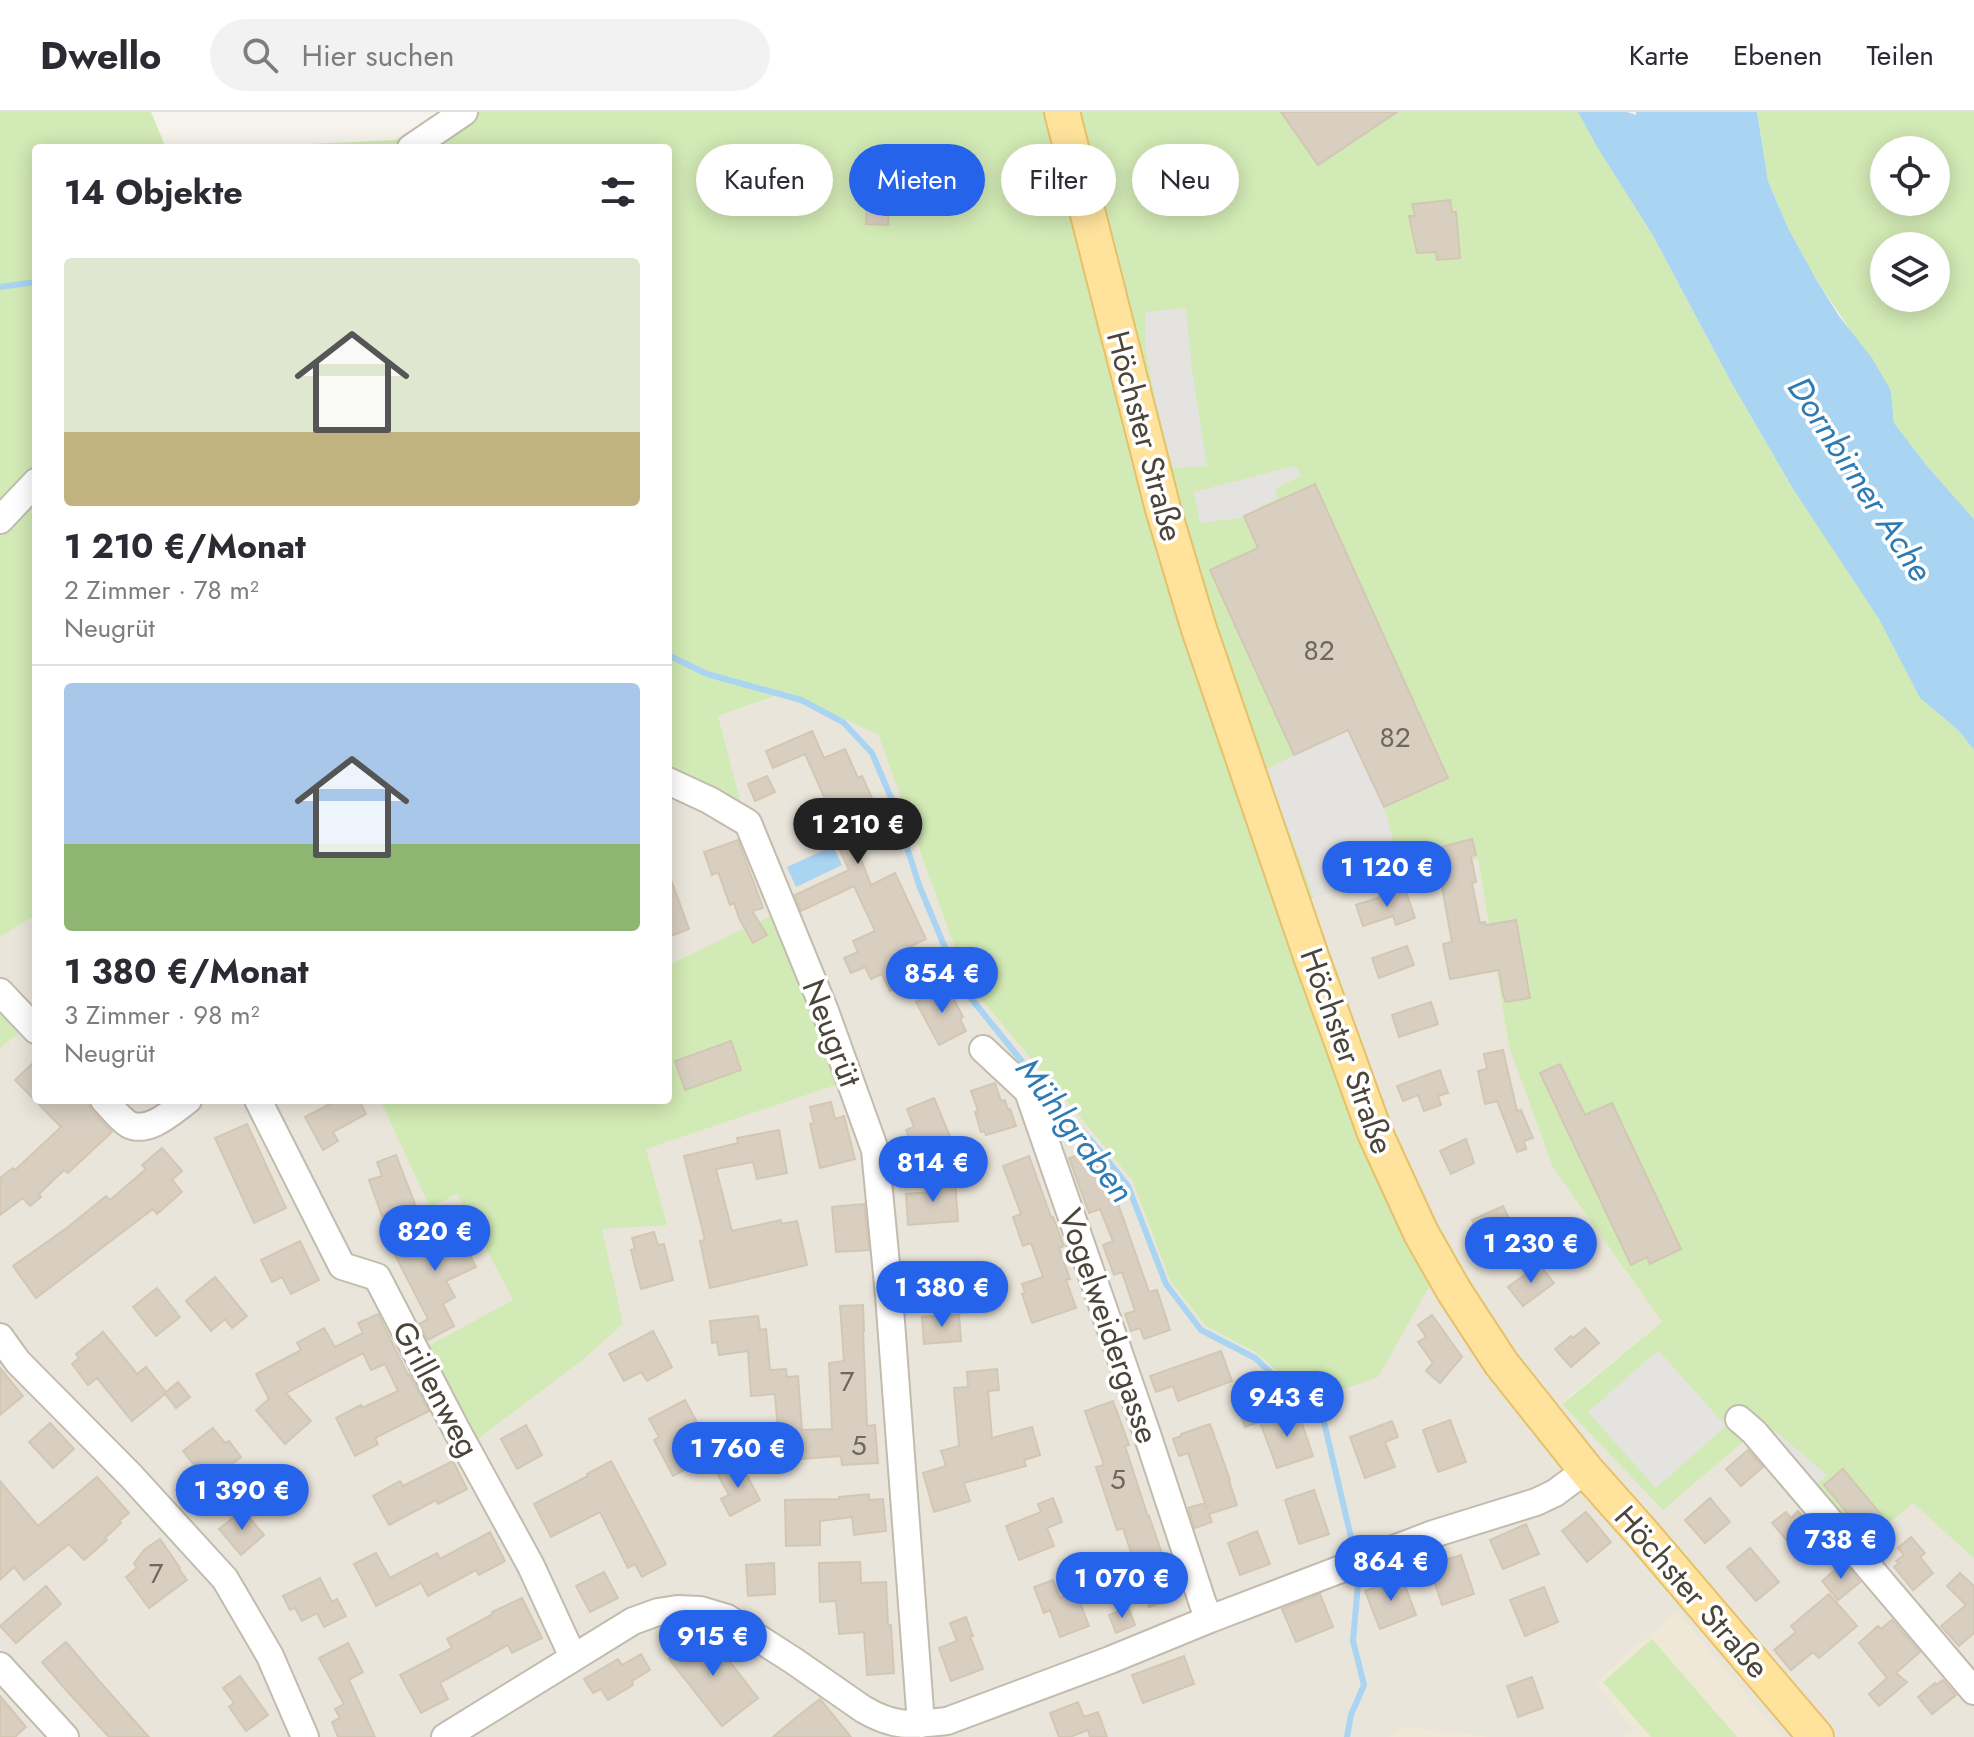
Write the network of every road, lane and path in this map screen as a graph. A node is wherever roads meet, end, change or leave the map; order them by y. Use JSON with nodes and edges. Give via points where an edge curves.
{"nodes":[{"id":1,"x":464,"y":112,"type":"edge"},
{"id":2,"x":1062,"y":112,"type":"edge"},
{"id":3,"x":417,"y":144,"type":"edge"},
{"id":4,"x":32,"y":486,"type":"edge"},
{"id":5,"x":0,"y":520,"type":"edge"},
{"id":6,"x":672,"y":783,"type":"edge"},
{"id":7,"x":0,"y":992,"type":"edge"},
{"id":8,"x":32,"y":1026,"type":"edge"},
{"id":9,"x":983,"y":1049,"type":"dead end"},
{"id":10,"x":108,"y":1104,"type":"edge"},
{"id":11,"x":182,"y":1104,"type":"edge"},
{"id":12,"x":260,"y":1104,"type":"edge"},
{"id":13,"x":0,"y":1337,"type":"edge"},
{"id":14,"x":1739,"y":1419,"type":"dead end"},
{"id":15,"x":1586,"y":1470,"type":"junction"},
{"id":16,"x":1210,"y":1619,"type":"junction"},
{"id":17,"x":573,"y":1657,"type":"junction"},
{"id":18,"x":0,"y":1666,"type":"edge"},
{"id":19,"x":1974,"y":1691,"type":"edge"},
{"id":20,"x":903,"y":1728,"type":"edge"},
{"id":21,"x":65,"y":1737,"type":"edge"},
{"id":22,"x":305,"y":1737,"type":"edge"},
{"id":23,"x":445,"y":1737,"type":"edge"},
{"id":24,"x":1816,"y":1737,"type":"edge"}],
"edges":[{"from":1,"to":3,"type":"street"},
{"from":2,"to":15,"type":"main road","name":"Höchster Straße","via":[[1198,626],[1375,1133],[1454,1291],[1501,1363]]},
{"from":4,"to":5,"type":"street"},
{"from":6,"to":20,"type":"street","name":"Neugrüt","via":[[748,823],[875,1150],[890,1310]]},
{"from":7,"to":8,"type":"street"},
{"from":9,"to":16,"type":"street","name":"Vogelweidergasse","via":[[1028,1091]]},
{"from":10,"to":11,"type":"street","via":[[129,1125],[142,1126]]},
{"from":12,"to":17,"type":"street","name":"Grillenweg","via":[[342,1266],[377,1277],[531,1566]]},
{"from":13,"to":22,"type":"street","via":[[225,1579],[270,1656]]},
{"from":14,"to":19,"type":"street"},
{"from":15,"to":16,"type":"street","via":[[1536,1502],[1433,1534]]},
{"from":15,"to":24,"type":"main road","name":"Höchster Straße"},
{"from":16,"to":20,"type":"street","via":[[947,1721]]},
{"from":17,"to":20,"type":"street","via":[[633,1621],[658,1612],[700,1610],[727,1618],[863,1709]]},
{"from":17,"to":23,"type":"street"},
{"from":18,"to":21,"type":"street"}]}
